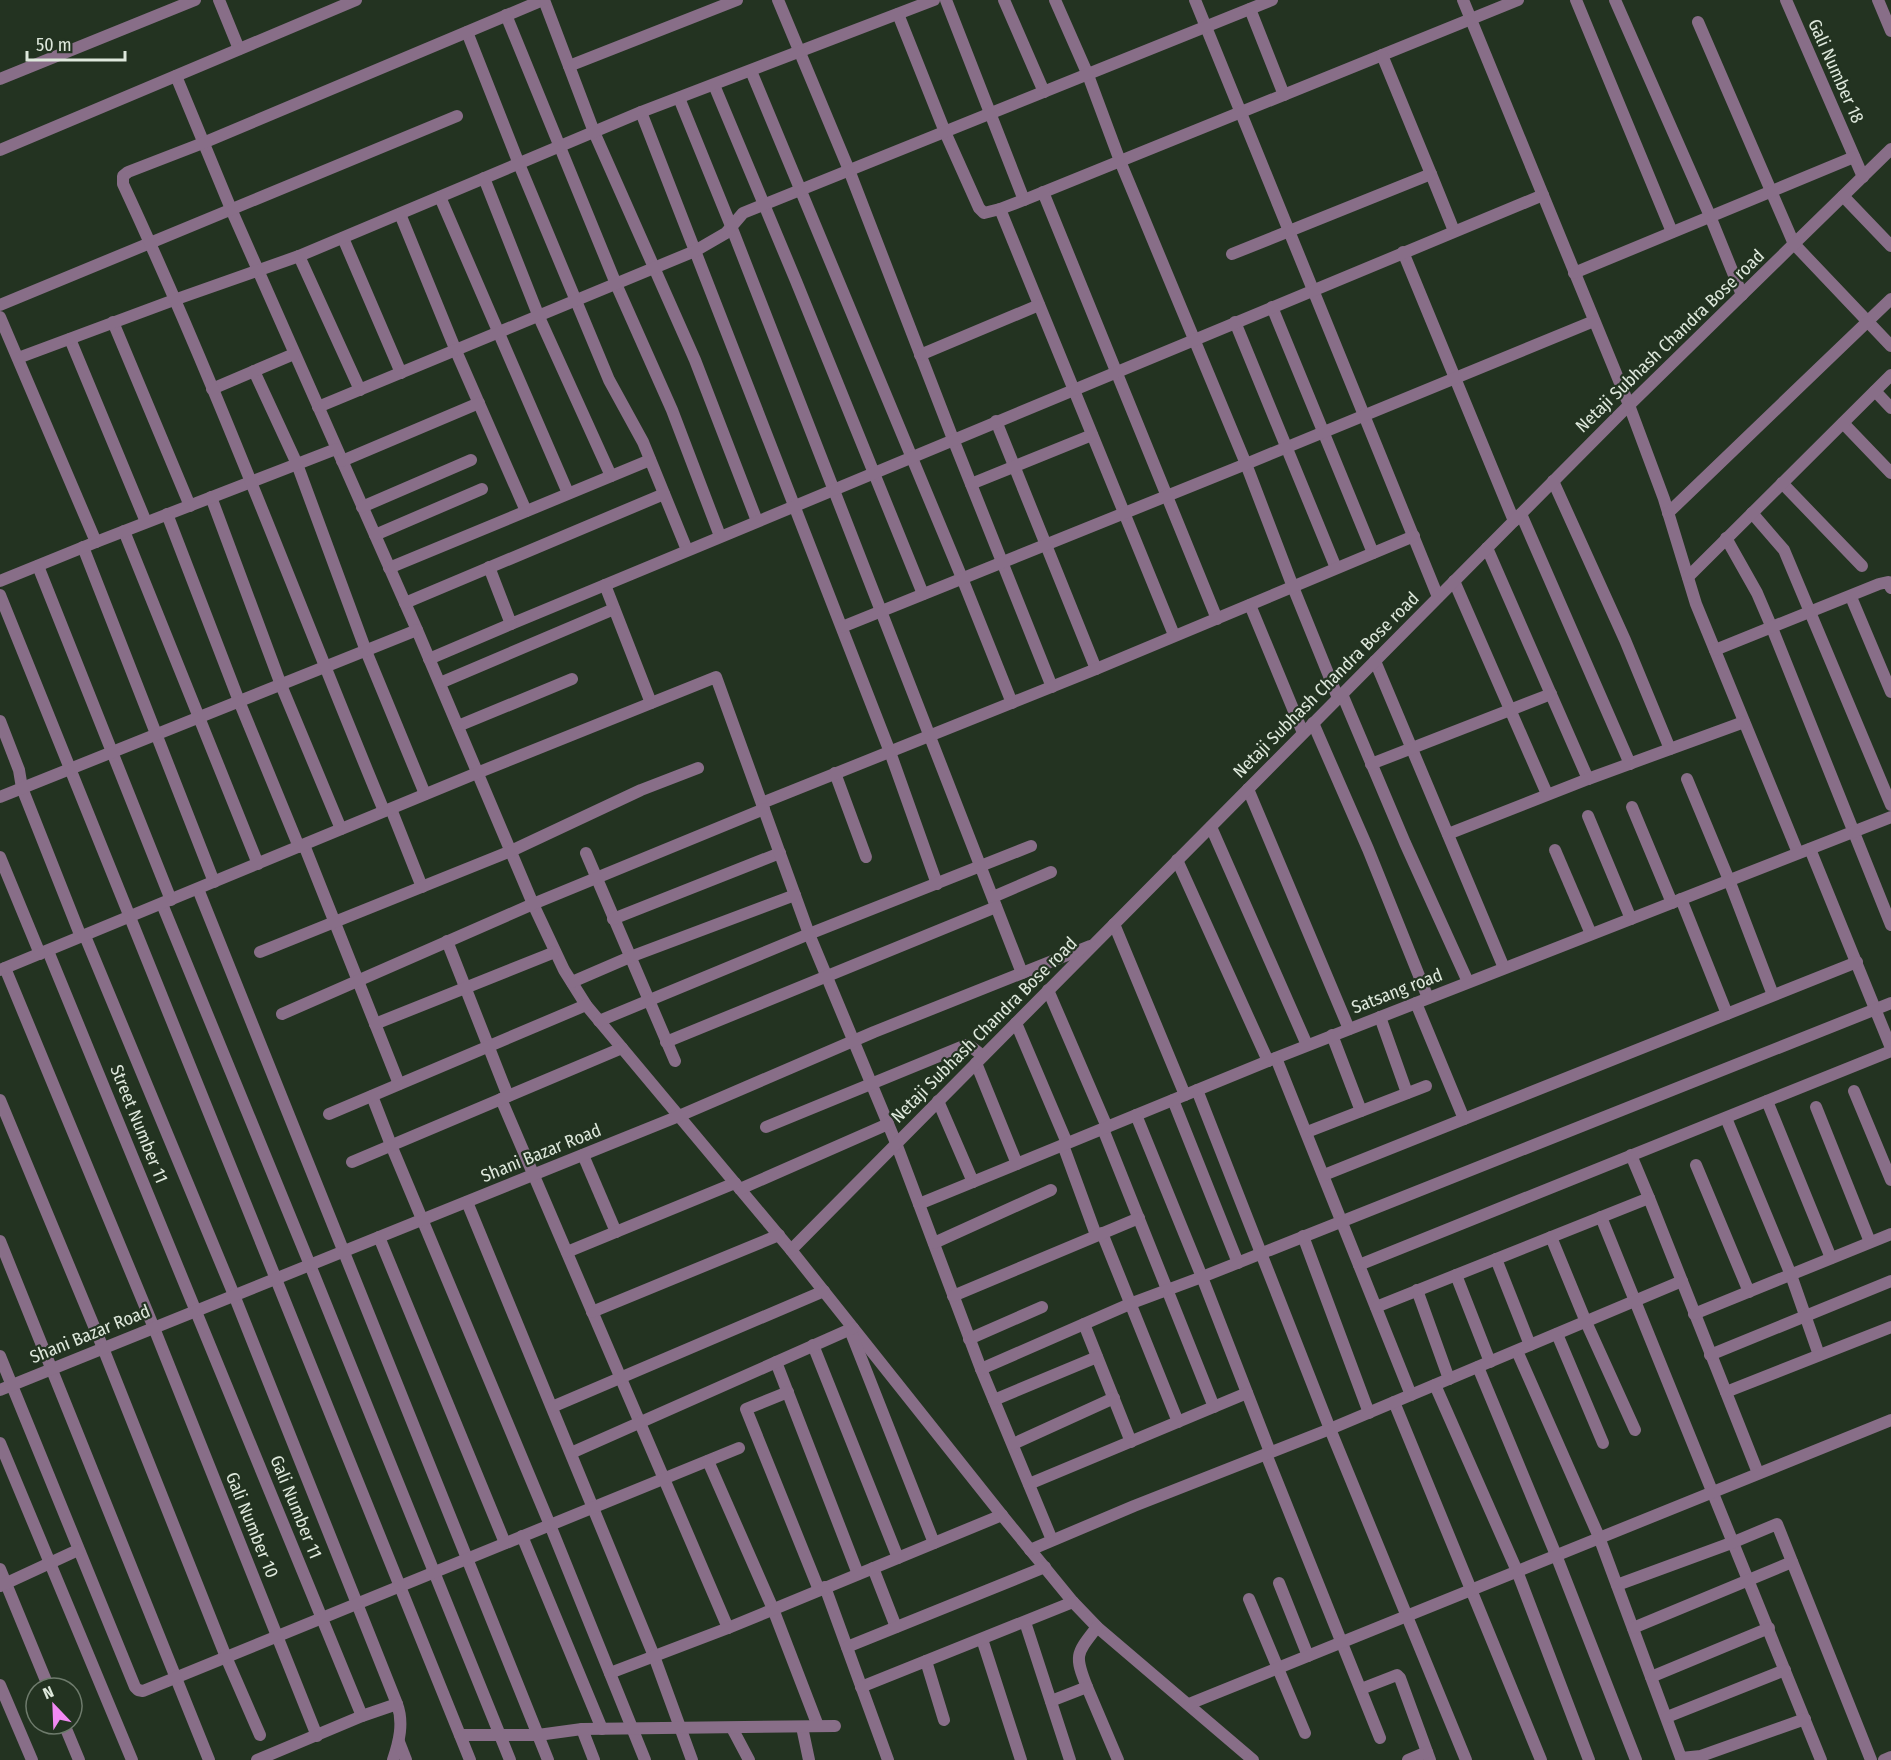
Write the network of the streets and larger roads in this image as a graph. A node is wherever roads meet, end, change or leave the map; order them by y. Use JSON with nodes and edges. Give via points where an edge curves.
{"nodes":[{"id":1,"x":195,"y":0,"type":"edge"},
{"id":2,"x":219,"y":0,"type":"edge"},
{"id":3,"x":356,"y":0,"type":"edge"},
{"id":4,"x":544,"y":0,"type":"edge"},
{"id":5,"x":737,"y":0,"type":"edge"},
{"id":6,"x":778,"y":0,"type":"edge"},
{"id":7,"x":934,"y":0,"type":"edge"},
{"id":8,"x":946,"y":0,"type":"edge"},
{"id":9,"x":1004,"y":0,"type":"edge"},
{"id":10,"x":1055,"y":0,"type":"edge"},
{"id":11,"x":1195,"y":0,"type":"edge"},
{"id":12,"x":1272,"y":0,"type":"edge"},
{"id":13,"x":1463,"y":0,"type":"edge"},
{"id":14,"x":1518,"y":0,"type":"edge"},
{"id":15,"x":1576,"y":0,"type":"edge"},
{"id":16,"x":1615,"y":0,"type":"edge"},
{"id":17,"x":1786,"y":0,"type":"edge"},
{"id":18,"x":1878,"y":0,"type":"edge"},
{"id":19,"x":1250,"y":9,"type":"junction"},
{"id":20,"x":898,"y":14,"type":"junction"},
{"id":21,"x":506,"y":15,"type":"junction"},
{"id":22,"x":1471,"y":19,"type":"junction"},
{"id":23,"x":1698,"y":22,"type":"dead end"},
{"id":24,"x":1206,"y":27,"type":"junction"},
{"id":25,"x":1891,"y":31,"type":"edge"},
{"id":26,"x":467,"y":32,"type":"junction"},
{"id":27,"x":238,"y":50,"type":"junction"},
{"id":28,"x":800,"y":51,"type":"junction"},
{"id":29,"x":1382,"y":55,"type":"junction"},
{"id":30,"x":569,"y":66,"type":"junction"},
{"id":31,"x":751,"y":70,"type":"junction"},
{"id":32,"x":1088,"y":75,"type":"junction"},
{"id":33,"x":176,"y":76,"type":"junction"},
{"id":34,"x":0,"y":79,"type":"edge"},
{"id":35,"x":714,"y":85,"type":"junction"},
{"id":36,"x":1044,"y":92,"type":"junction"},
{"id":37,"x":1284,"y":95,"type":"junction"},
{"id":38,"x":679,"y":98,"type":"junction"},
{"id":39,"x":641,"y":112,"type":"junction"},
{"id":40,"x":1240,"y":112,"type":"junction"},
{"id":41,"x":992,"y":113,"type":"junction"},
{"id":42,"x":457,"y":116,"type":"dead end"},
{"id":43,"x":594,"y":132,"type":"junction"},
{"id":44,"x":945,"y":132,"type":"junction"},
{"id":45,"x":203,"y":143,"type":"junction"},
{"id":46,"x":559,"y":147,"type":"junction"},
{"id":47,"x":1891,"y":149,"type":"edge"},
{"id":48,"x":0,"y":150,"type":"edge"},
{"id":49,"x":1854,"y":157,"type":"junction"},
{"id":50,"x":1120,"y":161,"type":"junction"},
{"id":51,"x":519,"y":164,"type":"junction"},
{"id":52,"x":849,"y":170,"type":"junction"},
{"id":53,"x":1431,"y":174,"type":"junction"},
{"id":54,"x":1863,"y":177,"type":"junction"},
{"id":55,"x":484,"y":178,"type":"junction"},
{"id":56,"x":801,"y":190,"type":"junction"},
{"id":57,"x":1043,"y":192,"type":"junction"},
{"id":58,"x":1770,"y":192,"type":"junction"},
{"id":59,"x":1543,"y":195,"type":"junction"},
{"id":60,"x":441,"y":196,"type":"junction"},
{"id":61,"x":1843,"y":196,"type":"junction"},
{"id":62,"x":1024,"y":200,"type":"junction"},
{"id":63,"x":764,"y":206,"type":"junction"},
{"id":64,"x":231,"y":209,"type":"junction"},
{"id":65,"x":1000,"y":209,"type":"junction"},
{"id":66,"x":400,"y":214,"type":"junction"},
{"id":67,"x":1710,"y":216,"type":"junction"},
{"id":68,"x":731,"y":226,"type":"junction"},
{"id":69,"x":1289,"y":230,"type":"junction"},
{"id":70,"x":1454,"y":231,"type":"junction"},
{"id":71,"x":1672,"y":232,"type":"junction"},
{"id":72,"x":343,"y":238,"type":"junction"},
{"id":73,"x":150,"y":243,"type":"junction"},
{"id":74,"x":1794,"y":244,"type":"junction"},
{"id":75,"x":1891,"y":246,"type":"edge"},
{"id":76,"x":695,"y":251,"type":"junction"},
{"id":77,"x":1403,"y":252,"type":"junction"},
{"id":78,"x":1232,"y":254,"type":"dead end"},
{"id":79,"x":299,"y":256,"type":"junction"},
{"id":80,"x":652,"y":269,"type":"junction"},
{"id":81,"x":258,"y":270,"type":"junction"},
{"id":82,"x":1574,"y":273,"type":"junction"},
{"id":83,"x":616,"y":284,"type":"junction"},
{"id":84,"x":1313,"y":290,"type":"junction"},
{"id":85,"x":1742,"y":295,"type":"junction"},
{"id":86,"x":1891,"y":299,"type":"edge"},
{"id":87,"x":174,"y":300,"type":"junction"},
{"id":88,"x":575,"y":302,"type":"junction"},
{"id":89,"x":0,"y":305,"type":"edge"},
{"id":90,"x":1039,"y":305,"type":"junction"},
{"id":91,"x":1272,"y":307,"type":"junction"},
{"id":92,"x":0,"y":316,"type":"edge"},
{"id":93,"x":539,"y":317,"type":"junction"},
{"id":94,"x":1594,"y":321,"type":"junction"},
{"id":95,"x":1868,"y":321,"type":"junction"},
{"id":96,"x":113,"y":322,"type":"junction"},
{"id":97,"x":1235,"y":322,"type":"junction"},
{"id":98,"x":501,"y":333,"type":"junction"},
{"id":99,"x":3,"y":334,"type":"edge"},
{"id":100,"x":70,"y":339,"type":"junction"},
{"id":101,"x":1194,"y":339,"type":"junction"},
{"id":102,"x":1891,"y":346,"type":"edge"},
{"id":103,"x":456,"y":351,"type":"junction"},
{"id":104,"x":294,"y":354,"type":"junction"},
{"id":105,"x":920,"y":355,"type":"junction"},
{"id":106,"x":18,"y":358,"type":"junction"},
{"id":107,"x":254,"y":371,"type":"junction"},
{"id":108,"x":1117,"y":371,"type":"junction"},
{"id":109,"x":401,"y":373,"type":"junction"},
{"id":110,"x":1891,"y":375,"type":"edge"},
{"id":111,"x":1456,"y":378,"type":"junction"},
{"id":112,"x":212,"y":389,"type":"junction"},
{"id":113,"x":1073,"y":389,"type":"junction"},
{"id":114,"x":360,"y":390,"type":"junction"},
{"id":115,"x":1875,"y":391,"type":"junction"},
{"id":116,"x":479,"y":403,"type":"junction"},
{"id":117,"x":1629,"y":405,"type":"junction"},
{"id":118,"x":318,"y":407,"type":"junction"},
{"id":119,"x":1891,"y":408,"type":"edge"},
{"id":120,"x":1365,"y":416,"type":"junction"},
{"id":121,"x":996,"y":421,"type":"junction"},
{"id":122,"x":1843,"y":423,"type":"junction"},
{"id":123,"x":1324,"y":432,"type":"junction"},
{"id":124,"x":1092,"y":435,"type":"junction"},
{"id":125,"x":953,"y":439,"type":"junction"},
{"id":126,"x":336,"y":448,"type":"junction"},
{"id":127,"x":1286,"y":448,"type":"junction"},
{"id":128,"x":911,"y":457,"type":"junction"},
{"id":129,"x":471,"y":460,"type":"dead end"},
{"id":130,"x":650,"y":460,"type":"junction"},
{"id":131,"x":342,"y":461,"type":"junction"},
{"id":132,"x":297,"y":464,"type":"junction"},
{"id":133,"x":1246,"y":464,"type":"junction"},
{"id":134,"x":1015,"y":466,"type":"junction"},
{"id":135,"x":874,"y":472,"type":"junction"},
{"id":136,"x":1891,"y":472,"type":"edge"},
{"id":137,"x":611,"y":476,"type":"junction"},
{"id":138,"x":252,"y":481,"type":"junction"},
{"id":139,"x":1553,"y":481,"type":"junction"},
{"id":140,"x":1782,"y":483,"type":"junction"},
{"id":141,"x":971,"y":484,"type":"junction"},
{"id":142,"x":482,"y":489,"type":"dead end"},
{"id":143,"x":833,"y":489,"type":"junction"},
{"id":144,"x":568,"y":494,"type":"junction"},
{"id":145,"x":664,"y":494,"type":"junction"},
{"id":146,"x":1166,"y":496,"type":"junction"},
{"id":147,"x":211,"y":497,"type":"junction"},
{"id":148,"x":794,"y":505,"type":"junction"},
{"id":149,"x":190,"y":506,"type":"junction"},
{"id":150,"x":362,"y":507,"type":"junction"},
{"id":151,"x":526,"y":511,"type":"junction"},
{"id":152,"x":1668,"y":513,"type":"junction"},
{"id":153,"x":1752,"y":513,"type":"junction"},
{"id":154,"x":167,"y":514,"type":"junction"},
{"id":155,"x":1123,"y":514,"type":"junction"},
{"id":156,"x":1517,"y":518,"type":"junction"},
{"id":157,"x":757,"y":521,"type":"junction"},
{"id":158,"x":146,"y":522,"type":"junction"},
{"id":159,"x":124,"y":531,"type":"junction"},
{"id":160,"x":375,"y":535,"type":"junction"},
{"id":161,"x":720,"y":536,"type":"junction"},
{"id":162,"x":1414,"y":536,"type":"junction"},
{"id":163,"x":1726,"y":538,"type":"junction"},
{"id":164,"x":96,"y":542,"type":"junction"},
{"id":165,"x":1047,"y":544,"type":"junction"},
{"id":166,"x":83,"y":547,"type":"junction"},
{"id":167,"x":1487,"y":548,"type":"junction"},
{"id":168,"x":687,"y":550,"type":"junction"},
{"id":169,"x":1373,"y":553,"type":"junction"},
{"id":170,"x":1003,"y":562,"type":"junction"},
{"id":171,"x":38,"y":566,"type":"junction"},
{"id":172,"x":1862,"y":566,"type":"dead end"},
{"id":173,"x":489,"y":567,"type":"junction"},
{"id":174,"x":389,"y":568,"type":"junction"},
{"id":175,"x":1336,"y":568,"type":"junction"},
{"id":176,"x":1688,"y":577,"type":"junction"},
{"id":177,"x":962,"y":578,"type":"junction"},
{"id":178,"x":0,"y":581,"type":"edge"},
{"id":179,"x":1454,"y":581,"type":"junction"},
{"id":180,"x":605,"y":585,"type":"junction"},
{"id":181,"x":1293,"y":587,"type":"junction"},
{"id":182,"x":1891,"y":588,"type":"edge"},
{"id":183,"x":923,"y":594,"type":"junction"},
{"id":184,"x":0,"y":595,"type":"edge"},
{"id":185,"x":1438,"y":597,"type":"junction"},
{"id":186,"x":1851,"y":597,"type":"junction"},
{"id":187,"x":405,"y":603,"type":"junction"},
{"id":188,"x":1250,"y":605,"type":"junction"},
{"id":189,"x":614,"y":609,"type":"junction"},
{"id":190,"x":882,"y":610,"type":"junction"},
{"id":191,"x":1811,"y":612,"type":"junction"},
{"id":192,"x":1217,"y":619,"type":"junction"},
{"id":193,"x":511,"y":624,"type":"junction"},
{"id":194,"x":842,"y":627,"type":"junction"},
{"id":195,"x":1772,"y":628,"type":"junction"},
{"id":196,"x":417,"y":630,"type":"junction"},
{"id":197,"x":1174,"y":635,"type":"junction"},
{"id":198,"x":1715,"y":650,"type":"junction"},
{"id":199,"x":366,"y":651,"type":"junction"},
{"id":200,"x":429,"y":659,"type":"junction"},
{"id":201,"x":1375,"y":661,"type":"junction"},
{"id":202,"x":324,"y":668,"type":"junction"},
{"id":203,"x":1096,"y":669,"type":"junction"},
{"id":204,"x":572,"y":679,"type":"dead end"},
{"id":205,"x":440,"y":683,"type":"junction"},
{"id":206,"x":281,"y":685,"type":"junction"},
{"id":207,"x":1052,"y":687,"type":"junction"},
{"id":208,"x":1891,"y":692,"type":"edge"},
{"id":209,"x":1551,"y":694,"type":"junction"},
{"id":210,"x":1340,"y":696,"type":"junction"},
{"id":211,"x":239,"y":701,"type":"junction"},
{"id":212,"x":651,"y":703,"type":"junction"},
{"id":213,"x":1012,"y":703,"type":"junction"},
{"id":214,"x":1510,"y":709,"type":"junction"},
{"id":215,"x":198,"y":718,"type":"junction"},
{"id":216,"x":0,"y":721,"type":"edge"},
{"id":217,"x":1744,"y":722,"type":"junction"},
{"id":218,"x":1313,"y":723,"type":"junction"},
{"id":219,"x":458,"y":726,"type":"junction"},
{"id":220,"x":1303,"y":734,"type":"junction"},
{"id":221,"x":156,"y":735,"type":"junction"},
{"id":222,"x":930,"y":736,"type":"junction"},
{"id":223,"x":1412,"y":748,"type":"junction"},
{"id":224,"x":1670,"y":749,"type":"junction"},
{"id":225,"x":112,"y":752,"type":"junction"},
{"id":226,"x":890,"y":752,"type":"junction"},
{"id":227,"x":1371,"y":764,"type":"junction"},
{"id":228,"x":1629,"y":764,"type":"junction"},
{"id":229,"x":698,"y":768,"type":"dead end"},
{"id":230,"x":69,"y":769,"type":"junction"},
{"id":231,"x":477,"y":773,"type":"junction"},
{"id":232,"x":835,"y":773,"type":"junction"},
{"id":233,"x":1588,"y":779,"type":"junction"},
{"id":234,"x":1687,"y":779,"type":"dead end"},
{"id":235,"x":22,"y":788,"type":"junction"},
{"id":236,"x":1248,"y":789,"type":"junction"},
{"id":237,"x":425,"y":794,"type":"junction"},
{"id":238,"x":1547,"y":794,"type":"junction"},
{"id":239,"x":0,"y":797,"type":"edge"},
{"id":240,"x":1891,"y":805,"type":"edge"},
{"id":241,"x":763,"y":806,"type":"junction"},
{"id":242,"x":1632,"y":807,"type":"dead end"},
{"id":243,"x":388,"y":810,"type":"junction"},
{"id":244,"x":1588,"y":816,"type":"dead end"},
{"id":245,"x":1891,"y":817,"type":"edge"},
{"id":246,"x":1211,"y":826,"type":"junction"},
{"id":247,"x":341,"y":830,"type":"junction"},
{"id":248,"x":1855,"y":831,"type":"junction"},
{"id":249,"x":1448,"y":834,"type":"junction"},
{"id":250,"x":302,"y":845,"type":"junction"},
{"id":251,"x":1031,"y":846,"type":"dead end"},
{"id":252,"x":1555,"y":850,"type":"dead end"},
{"id":253,"x":511,"y":851,"type":"junction"},
{"id":254,"x":1804,"y":851,"type":"junction"},
{"id":255,"x":586,"y":853,"type":"dead end"},
{"id":256,"x":780,"y":853,"type":"junction"},
{"id":257,"x":0,"y":857,"type":"edge"},
{"id":258,"x":866,"y":857,"type":"dead end"},
{"id":259,"x":1178,"y":860,"type":"junction"},
{"id":260,"x":258,"y":864,"type":"junction"},
{"id":261,"x":981,"y":867,"type":"junction"},
{"id":262,"x":1051,"y":872,"type":"dead end"},
{"id":263,"x":596,"y":878,"type":"junction"},
{"id":264,"x":1729,"y":880,"type":"junction"},
{"id":265,"x":214,"y":882,"type":"junction"},
{"id":266,"x":937,"y":884,"type":"junction"},
{"id":267,"x":422,"y":887,"type":"junction"},
{"id":268,"x":198,"y":889,"type":"junction"},
{"id":269,"x":795,"y":895,"type":"junction"},
{"id":270,"x":1676,"y":901,"type":"junction"},
{"id":271,"x":166,"y":902,"type":"junction"},
{"id":272,"x":994,"y":902,"type":"junction"},
{"id":273,"x":533,"y":904,"type":"junction"},
{"id":274,"x":131,"y":917,"type":"junction"},
{"id":275,"x":613,"y":919,"type":"junction"},
{"id":276,"x":1631,"y":919,"type":"junction"},
{"id":277,"x":333,"y":922,"type":"junction"},
{"id":278,"x":1114,"y":924,"type":"junction"},
{"id":279,"x":1891,"y":925,"type":"edge"},
{"id":280,"x":809,"y":934,"type":"junction"},
{"id":281,"x":1591,"y":934,"type":"junction"},
{"id":282,"x":83,"y":937,"type":"junction"},
{"id":283,"x":447,"y":942,"type":"junction"},
{"id":284,"x":1094,"y":944,"type":"junction"},
{"id":285,"x":260,"y":952,"type":"dead end"},
{"id":286,"x":555,"y":952,"type":"junction"},
{"id":287,"x":44,"y":953,"type":"junction"},
{"id":288,"x":630,"y":957,"type":"junction"},
{"id":289,"x":1857,"y":962,"type":"junction"},
{"id":290,"x":1504,"y":968,"type":"junction"},
{"id":291,"x":2,"y":969,"type":"edge"},
{"id":292,"x":1022,"y":973,"type":"junction"},
{"id":293,"x":826,"y":977,"type":"junction"},
{"id":294,"x":358,"y":980,"type":"junction"},
{"id":295,"x":572,"y":982,"type":"junction"},
{"id":296,"x":1468,"y":982,"type":"junction"},
{"id":297,"x":464,"y":988,"type":"junction"},
{"id":298,"x":1048,"y":990,"type":"junction"},
{"id":299,"x":1773,"y":995,"type":"junction"},
{"id":300,"x":1428,"y":998,"type":"junction"},
{"id":301,"x":648,"y":1000,"type":"junction"},
{"id":302,"x":1416,"y":1003,"type":"junction"},
{"id":303,"x":1891,"y":1003,"type":"edge"},
{"id":304,"x":586,"y":1005,"type":"junction"},
{"id":305,"x":1876,"y":1009,"type":"junction"},
{"id":306,"x":282,"y":1014,"type":"dead end"},
{"id":307,"x":1727,"y":1014,"type":"junction"},
{"id":308,"x":1380,"y":1017,"type":"junction"},
{"id":309,"x":599,"y":1021,"type":"junction"},
{"id":310,"x":1016,"y":1023,"type":"junction"},
{"id":311,"x":375,"y":1024,"type":"junction"},
{"id":312,"x":1348,"y":1029,"type":"junction"},
{"id":313,"x":1332,"y":1035,"type":"junction"},
{"id":314,"x":853,"y":1041,"type":"junction"},
{"id":315,"x":666,"y":1042,"type":"junction"},
{"id":316,"x":1307,"y":1045,"type":"junction"},
{"id":317,"x":489,"y":1046,"type":"junction"},
{"id":318,"x":622,"y":1048,"type":"junction"},
{"id":319,"x":1891,"y":1049,"type":"edge"},
{"id":320,"x":1272,"y":1059,"type":"junction"},
{"id":321,"x":980,"y":1060,"type":"junction"},
{"id":322,"x":675,"y":1061,"type":"dead end"},
{"id":323,"x":870,"y":1083,"type":"junction"},
{"id":324,"x":399,"y":1084,"type":"junction"},
{"id":325,"x":1426,"y":1086,"type":"dead end"},
{"id":326,"x":1854,"y":1091,"type":"dead end"},
{"id":327,"x":1191,"y":1092,"type":"junction"},
{"id":328,"x":1407,"y":1093,"type":"junction"},
{"id":329,"x":372,"y":1096,"type":"junction"},
{"id":330,"x":505,"y":1097,"type":"junction"},
{"id":331,"x":0,"y":1100,"type":"edge"},
{"id":332,"x":1173,"y":1100,"type":"junction"},
{"id":333,"x":938,"y":1101,"type":"junction"},
{"id":334,"x":1767,"y":1101,"type":"junction"},
{"id":335,"x":1816,"y":1107,"type":"dead end"},
{"id":336,"x":1361,"y":1111,"type":"junction"},
{"id":337,"x":329,"y":1114,"type":"dead end"},
{"id":338,"x":1136,"y":1115,"type":"junction"},
{"id":339,"x":680,"y":1116,"type":"junction"},
{"id":340,"x":1726,"y":1118,"type":"junction"},
{"id":341,"x":1464,"y":1119,"type":"junction"},
{"id":342,"x":888,"y":1124,"type":"junction"},
{"id":343,"x":766,"y":1127,"type":"dead end"},
{"id":344,"x":1105,"y":1128,"type":"junction"},
{"id":345,"x":1306,"y":1132,"type":"junction"},
{"id":346,"x":896,"y":1143,"type":"junction"},
{"id":347,"x":1065,"y":1144,"type":"junction"},
{"id":348,"x":391,"y":1145,"type":"junction"},
{"id":349,"x":583,"y":1155,"type":"junction"},
{"id":350,"x":1631,"y":1155,"type":"junction"},
{"id":351,"x":352,"y":1162,"type":"dead end"},
{"id":352,"x":1017,"y":1164,"type":"junction"},
{"id":353,"x":1696,"y":1165,"type":"dead end"},
{"id":354,"x":534,"y":1175,"type":"junction"},
{"id":355,"x":1324,"y":1175,"type":"junction"},
{"id":356,"x":1891,"y":1180,"type":"edge"},
{"id":357,"x":973,"y":1182,"type":"junction"},
{"id":358,"x":737,"y":1186,"type":"junction"},
{"id":359,"x":1051,"y":1190,"type":"dead end"},
{"id":360,"x":1649,"y":1198,"type":"junction"},
{"id":361,"x":467,"y":1202,"type":"junction"},
{"id":362,"x":919,"y":1204,"type":"junction"},
{"id":363,"x":1601,"y":1217,"type":"junction"},
{"id":364,"x":1139,"y":1218,"type":"junction"},
{"id":365,"x":422,"y":1220,"type":"junction"},
{"id":366,"x":1342,"y":1221,"type":"junction"},
{"id":367,"x":616,"y":1232,"type":"junction"},
{"id":368,"x":1099,"y":1234,"type":"junction"},
{"id":369,"x":1891,"y":1234,"type":"edge"},
{"id":370,"x":779,"y":1236,"type":"junction"},
{"id":371,"x":1303,"y":1236,"type":"junction"},
{"id":372,"x":1551,"y":1237,"type":"junction"},
{"id":373,"x":379,"y":1238,"type":"junction"},
{"id":374,"x":0,"y":1241,"type":"edge"},
{"id":375,"x":1870,"y":1242,"type":"junction"},
{"id":376,"x":934,"y":1243,"type":"junction"},
{"id":377,"x":791,"y":1250,"type":"junction"},
{"id":378,"x":344,"y":1251,"type":"junction"},
{"id":379,"x":567,"y":1252,"type":"junction"},
{"id":380,"x":1261,"y":1253,"type":"junction"},
{"id":381,"x":1832,"y":1258,"type":"junction"},
{"id":382,"x":1496,"y":1259,"type":"junction"},
{"id":383,"x":1238,"y":1263,"type":"junction"},
{"id":384,"x":310,"y":1265,"type":"junction"},
{"id":385,"x":1359,"y":1265,"type":"junction"},
{"id":386,"x":1456,"y":1275,"type":"junction"},
{"id":387,"x":1791,"y":1275,"type":"junction"},
{"id":388,"x":1202,"y":1277,"type":"junction"},
{"id":389,"x":275,"y":1279,"type":"junction"},
{"id":390,"x":1682,"y":1281,"type":"junction"},
{"id":391,"x":1891,"y":1281,"type":"edge"},
{"id":392,"x":1168,"y":1290,"type":"junction"},
{"id":393,"x":1417,"y":1290,"type":"junction"},
{"id":394,"x":824,"y":1291,"type":"junction"},
{"id":395,"x":1749,"y":1292,"type":"junction"},
{"id":396,"x":234,"y":1295,"type":"junction"},
{"id":397,"x":954,"y":1296,"type":"junction"},
{"id":398,"x":1634,"y":1301,"type":"junction"},
{"id":399,"x":1132,"y":1303,"type":"junction"},
{"id":400,"x":1042,"y":1307,"type":"dead end"},
{"id":401,"x":1376,"y":1307,"type":"junction"},
{"id":402,"x":196,"y":1311,"type":"junction"},
{"id":403,"x":592,"y":1312,"type":"junction"},
{"id":404,"x":1694,"y":1314,"type":"junction"},
{"id":405,"x":1806,"y":1315,"type":"junction"},
{"id":406,"x":1586,"y":1322,"type":"junction"},
{"id":407,"x":1084,"y":1324,"type":"junction"},
{"id":408,"x":1891,"y":1327,"type":"edge"},
{"id":409,"x":154,"y":1328,"type":"junction"},
{"id":410,"x":851,"y":1328,"type":"junction"},
{"id":411,"x":1557,"y":1334,"type":"junction"},
{"id":412,"x":969,"y":1339,"type":"junction"},
{"id":413,"x":813,"y":1345,"type":"junction"},
{"id":414,"x":1530,"y":1345,"type":"junction"},
{"id":415,"x":103,"y":1348,"type":"junction"},
{"id":416,"x":1517,"y":1351,"type":"junction"},
{"id":417,"x":1710,"y":1354,"type":"junction"},
{"id":418,"x":1820,"y":1355,"type":"junction"},
{"id":419,"x":0,"y":1356,"type":"edge"},
{"id":420,"x":1097,"y":1357,"type":"junction"},
{"id":421,"x":776,"y":1362,"type":"junction"},
{"id":422,"x":1484,"y":1364,"type":"junction"},
{"id":423,"x":52,"y":1369,"type":"junction"},
{"id":424,"x":981,"y":1369,"type":"junction"},
{"id":425,"x":620,"y":1377,"type":"junction"},
{"id":426,"x":1449,"y":1379,"type":"junction"},
{"id":427,"x":12,"y":1385,"type":"junction"},
{"id":428,"x":1435,"y":1385,"type":"junction"},
{"id":429,"x":0,"y":1390,"type":"edge"},
{"id":430,"x":788,"y":1392,"type":"junction"},
{"id":431,"x":1726,"y":1392,"type":"junction"},
{"id":432,"x":1247,"y":1393,"type":"junction"},
{"id":433,"x":1411,"y":1395,"type":"junction"},
{"id":434,"x":1113,"y":1398,"type":"junction"},
{"id":435,"x":994,"y":1400,"type":"junction"},
{"id":436,"x":1394,"y":1402,"type":"junction"},
{"id":437,"x":552,"y":1407,"type":"junction"},
{"id":438,"x":1214,"y":1407,"type":"junction"},
{"id":439,"x":1369,"y":1413,"type":"junction"},
{"id":440,"x":1891,"y":1420,"type":"edge"},
{"id":441,"x":640,"y":1422,"type":"junction"},
{"id":442,"x":1178,"y":1422,"type":"junction"},
{"id":443,"x":1330,"y":1429,"type":"junction"},
{"id":444,"x":1635,"y":1430,"type":"dead end"},
{"id":445,"x":1131,"y":1442,"type":"junction"},
{"id":446,"x":0,"y":1443,"type":"edge"},
{"id":447,"x":1603,"y":1443,"type":"dead end"},
{"id":448,"x":1013,"y":1444,"type":"junction"},
{"id":449,"x":739,"y":1448,"type":"dead end"},
{"id":450,"x":571,"y":1453,"type":"junction"},
{"id":451,"x":1268,"y":1453,"type":"junction"},
{"id":452,"x":708,"y":1461,"type":"junction"},
{"id":453,"x":1758,"y":1473,"type":"junction"},
{"id":454,"x":664,"y":1478,"type":"junction"},
{"id":455,"x":1029,"y":1484,"type":"junction"},
{"id":456,"x":1714,"y":1491,"type":"junction"},
{"id":457,"x":594,"y":1507,"type":"junction"},
{"id":458,"x":1002,"y":1515,"type":"junction"},
{"id":459,"x":550,"y":1525,"type":"junction"},
{"id":460,"x":522,"y":1536,"type":"junction"},
{"id":461,"x":1599,"y":1537,"type":"junction"},
{"id":462,"x":1052,"y":1540,"type":"junction"},
{"id":463,"x":1734,"y":1542,"type":"junction"},
{"id":464,"x":505,"y":1543,"type":"junction"},
{"id":465,"x":934,"y":1543,"type":"junction"},
{"id":466,"x":78,"y":1550,"type":"junction"},
{"id":467,"x":1030,"y":1550,"type":"junction"},
{"id":468,"x":1556,"y":1555,"type":"junction"},
{"id":469,"x":898,"y":1558,"type":"junction"},
{"id":470,"x":467,"y":1559,"type":"junction"},
{"id":471,"x":1792,"y":1562,"type":"junction"},
{"id":472,"x":50,"y":1564,"type":"junction"},
{"id":473,"x":1044,"y":1567,"type":"junction"},
{"id":474,"x":873,"y":1568,"type":"junction"},
{"id":475,"x":0,"y":1569,"type":"edge"},
{"id":476,"x":1517,"y":1570,"type":"junction"},
{"id":477,"x":435,"y":1572,"type":"junction"},
{"id":478,"x":858,"y":1574,"type":"junction"},
{"id":479,"x":1749,"y":1579,"type":"junction"},
{"id":480,"x":1279,"y":1583,"type":"dead end"},
{"id":481,"x":3,"y":1585,"type":"edge"},
{"id":482,"x":1617,"y":1585,"type":"junction"},
{"id":483,"x":401,"y":1586,"type":"junction"},
{"id":484,"x":822,"y":1589,"type":"junction"},
{"id":485,"x":1470,"y":1589,"type":"junction"},
{"id":486,"x":1249,"y":1599,"type":"dead end"},
{"id":487,"x":1073,"y":1602,"type":"junction"},
{"id":488,"x":358,"y":1603,"type":"junction"},
{"id":489,"x":773,"y":1609,"type":"junction"},
{"id":490,"x":1408,"y":1615,"type":"junction"},
{"id":491,"x":322,"y":1618,"type":"junction"},
{"id":492,"x":1025,"y":1622,"type":"junction"},
{"id":493,"x":896,"y":1627,"type":"junction"},
{"id":494,"x":1097,"y":1627,"type":"junction"},
{"id":495,"x":728,"y":1628,"type":"junction"},
{"id":496,"x":1633,"y":1628,"type":"junction"},
{"id":497,"x":1768,"y":1628,"type":"junction"},
{"id":498,"x":277,"y":1636,"type":"junction"},
{"id":499,"x":982,"y":1639,"type":"junction"},
{"id":500,"x":1342,"y":1642,"type":"junction"},
{"id":501,"x":847,"y":1647,"type":"junction"},
{"id":502,"x":654,"y":1656,"type":"junction"},
{"id":503,"x":1308,"y":1656,"type":"junction"},
{"id":504,"x":226,"y":1657,"type":"junction"},
{"id":505,"x":926,"y":1661,"type":"junction"},
{"id":506,"x":1277,"y":1668,"type":"junction"},
{"id":507,"x":1785,"y":1670,"type":"junction"},
{"id":508,"x":610,"y":1673,"type":"junction"},
{"id":509,"x":44,"y":1676,"type":"edge"},
{"id":510,"x":176,"y":1677,"type":"junction"},
{"id":511,"x":1652,"y":1677,"type":"junction"},
{"id":512,"x":0,"y":1685,"type":"edge"},
{"id":513,"x":861,"y":1687,"type":"junction"},
{"id":514,"x":1087,"y":1687,"type":"junction"},
{"id":515,"x":1361,"y":1689,"type":"junction"},
{"id":516,"x":1051,"y":1701,"type":"junction"},
{"id":517,"x":397,"y":1704,"type":"junction"},
{"id":518,"x":1189,"y":1704,"type":"junction"},
{"id":519,"x":362,"y":1716,"type":"junction"},
{"id":520,"x":1667,"y":1717,"type":"junction"},
{"id":521,"x":1805,"y":1719,"type":"junction"},
{"id":522,"x":945,"y":1720,"type":"dead end"},
{"id":523,"x":802,"y":1726,"type":"junction"},
{"id":524,"x":818,"y":1726,"type":"junction"},
{"id":525,"x":835,"y":1726,"type":"dead end"},
{"id":526,"x":732,"y":1728,"type":"junction"},
{"id":527,"x":582,"y":1729,"type":"junction"},
{"id":528,"x":602,"y":1729,"type":"junction"},
{"id":529,"x":680,"y":1729,"type":"junction"},
{"id":530,"x":633,"y":1730,"type":"junction"},
{"id":531,"x":1305,"y":1733,"type":"dead end"},
{"id":532,"x":260,"y":1735,"type":"dead end"},
{"id":533,"x":460,"y":1735,"type":"junction"},
{"id":534,"x":500,"y":1735,"type":"junction"},
{"id":535,"x":538,"y":1735,"type":"junction"},
{"id":536,"x":69,"y":1736,"type":"edge"},
{"id":537,"x":317,"y":1736,"type":"junction"},
{"id":538,"x":1380,"y":1738,"type":"dead end"},
{"id":539,"x":399,"y":1742,"type":"junction"},
{"id":540,"x":1429,"y":1756,"type":"edge"},
{"id":541,"x":1891,"y":1757,"type":"edge"},
{"id":542,"x":1676,"y":1759,"type":"edge"},
{"id":543,"x":32,"y":1760,"type":"edge"},
{"id":544,"x":79,"y":1760,"type":"edge"},
{"id":545,"x":132,"y":1760,"type":"edge"},
{"id":546,"x":209,"y":1760,"type":"edge"},
{"id":547,"x":257,"y":1760,"type":"edge"},
{"id":548,"x":393,"y":1760,"type":"edge"},
{"id":549,"x":406,"y":1760,"type":"edge"},
{"id":550,"x":470,"y":1760,"type":"edge"},
{"id":551,"x":510,"y":1760,"type":"edge"},
{"id":552,"x":548,"y":1760,"type":"edge"},
{"id":553,"x":594,"y":1760,"type":"edge"},
{"id":554,"x":645,"y":1760,"type":"edge"},
{"id":555,"x":692,"y":1760,"type":"edge"},
{"id":556,"x":749,"y":1760,"type":"edge"},
{"id":557,"x":809,"y":1760,"type":"edge"},
{"id":558,"x":888,"y":1760,"type":"edge"},
{"id":559,"x":1021,"y":1760,"type":"edge"},
{"id":560,"x":1070,"y":1760,"type":"edge"},
{"id":561,"x":1118,"y":1760,"type":"edge"},
{"id":562,"x":1253,"y":1760,"type":"edge"},
{"id":563,"x":1408,"y":1760,"type":"edge"},
{"id":564,"x":1466,"y":1760,"type":"edge"},
{"id":565,"x":1541,"y":1760,"type":"edge"},
{"id":566,"x":1589,"y":1760,"type":"edge"},
{"id":567,"x":1636,"y":1760,"type":"edge"},
{"id":568,"x":1821,"y":1760,"type":"edge"},
{"id":569,"x":1871,"y":1760,"type":"edge"},
{"id":570,"x":1884,"y":1760,"type":"edge"}],
"edges":[{"from":1,"to":34,"type":"street"},
{"from":2,"to":27,"type":"street"},
{"from":3,"to":27,"type":"street"},
{"from":4,"to":21,"type":"street"},
{"from":4,"to":30,"type":"street"},
{"from":5,"to":30,"type":"street"},
{"from":6,"to":28,"type":"street"},
{"from":7,"to":20,"type":"street"},
{"from":8,"to":41,"type":"street"},
{"from":9,"to":36,"type":"street"},
{"from":10,"to":32,"type":"street"},
{"from":11,"to":24,"type":"street"},
{"from":12,"to":19,"type":"street"},
{"from":13,"to":22,"type":"street"},
{"from":14,"to":22,"type":"street"},
{"from":15,"to":71,"type":"street"},
{"from":16,"to":67,"type":"street"},
{"from":17,"to":49,"type":"street","name":"Gali Number 18"},
{"from":18,"to":25,"type":"street"},
{"from":19,"to":24,"type":"street"},
{"from":19,"to":37,"type":"street"},
{"from":20,"to":28,"type":"street"},
{"from":20,"to":44,"type":"street"},
{"from":21,"to":26,"type":"street"},
{"from":21,"to":46,"type":"street"},
{"from":22,"to":29,"type":"street"},
{"from":22,"to":59,"type":"street"},
{"from":23,"to":58,"type":"street"},
{"from":24,"to":32,"type":"street"},
{"from":24,"to":40,"type":"street"},
{"from":26,"to":45,"type":"street"},
{"from":26,"to":51,"type":"street"},
{"from":27,"to":33,"type":"street"},
{"from":28,"to":31,"type":"street"},
{"from":28,"to":52,"type":"street"},
{"from":29,"to":37,"type":"street"},
{"from":29,"to":53,"type":"street"},
{"from":30,"to":43,"type":"street"},
{"from":31,"to":35,"type":"street"},
{"from":31,"to":56,"type":"street"},
{"from":32,"to":36,"type":"street"},
{"from":32,"to":50,"type":"street"},
{"from":33,"to":45,"type":"street"},
{"from":33,"to":48,"type":"street"},
{"from":35,"to":38,"type":"street"},
{"from":35,"to":63,"type":"street"},
{"from":36,"to":41,"type":"street"},
{"from":37,"to":40,"type":"street"},
{"from":38,"to":39,"type":"street"},
{"from":38,"to":68,"type":"street"},
{"from":39,"to":43,"type":"street"},
{"from":39,"to":76,"type":"street"},
{"from":40,"to":50,"type":"street"},
{"from":40,"to":69,"type":"street"},
{"from":41,"to":44,"type":"street"},
{"from":41,"to":62,"type":"street"},
{"from":42,"to":64,"type":"street"},
{"from":43,"to":46,"type":"street"},
{"from":43,"to":80,"type":"street"},
{"from":44,"to":52,"type":"street"},
{"from":44,"to":65,"type":"street","via":[[979,208],[984,213]]},
{"from":45,"to":64,"type":"street"},
{"from":45,"to":73,"type":"street","via":[[123,176]]},
{"from":46,"to":51,"type":"street"},
{"from":46,"to":83,"type":"street"},
{"from":47,"to":54,"type":"street","name":"Netaji Subhash Chandra Bose road"},
{"from":49,"to":54,"type":"street","name":"Gali Number 18"},
{"from":49,"to":58,"type":"street"},
{"from":50,"to":57,"type":"street"},
{"from":50,"to":101,"type":"street"},
{"from":51,"to":55,"type":"street"},
{"from":51,"to":88,"type":"street"},
{"from":52,"to":56,"type":"street"},
{"from":52,"to":105,"type":"street"},
{"from":53,"to":69,"type":"street"},
{"from":53,"to":70,"type":"street"},
{"from":54,"to":61,"type":"street","name":"Netaji Subhash Chandra Bose road"},
{"from":55,"to":60,"type":"street"},
{"from":55,"to":93,"type":"street"},
{"from":56,"to":63,"type":"street"},
{"from":56,"to":128,"type":"street"},
{"from":57,"to":62,"type":"street"},
{"from":57,"to":108,"type":"street"},
{"from":58,"to":67,"type":"street"},
{"from":58,"to":74,"type":"street"},
{"from":59,"to":70,"type":"street"},
{"from":59,"to":82,"type":"street"},
{"from":60,"to":66,"type":"street"},
{"from":60,"to":98,"type":"street"},
{"from":61,"to":74,"type":"street","name":"Netaji Subhash Chandra Bose road"},
{"from":61,"to":75,"type":"street"},
{"from":62,"to":65,"type":"street"},
{"from":63,"to":68,"type":"street","via":[[743,213]]},
{"from":63,"to":135,"type":"street"},
{"from":64,"to":73,"type":"street"},
{"from":64,"to":81,"type":"street"},
{"from":65,"to":90,"type":"street"},
{"from":66,"to":72,"type":"street"},
{"from":66,"to":103,"type":"street"},
{"from":67,"to":71,"type":"street"},
{"from":67,"to":85,"type":"street"},
{"from":68,"to":76,"type":"street"},
{"from":68,"to":143,"type":"street"},
{"from":69,"to":78,"type":"street"},
{"from":69,"to":84,"type":"street"},
{"from":70,"to":77,"type":"street"},
{"from":71,"to":82,"type":"street"},
{"from":72,"to":79,"type":"street"},
{"from":72,"to":109,"type":"street"},
{"from":73,"to":87,"type":"street"},
{"from":73,"to":89,"type":"street"},
{"from":74,"to":85,"type":"street","name":"Netaji Subhash Chandra Bose road"},
{"from":74,"to":95,"type":"street"},
{"from":76,"to":80,"type":"street"},
{"from":76,"to":148,"type":"street"},
{"from":77,"to":84,"type":"street"},
{"from":77,"to":111,"type":"street"},
{"from":79,"to":81,"type":"street"},
{"from":79,"to":114,"type":"street"},
{"from":80,"to":83,"type":"street"},
{"from":80,"to":157,"type":"street","via":[[695,360]]},
{"from":81,"to":87,"type":"street"},
{"from":81,"to":104,"type":"street"},
{"from":82,"to":94,"type":"street"},
{"from":83,"to":88,"type":"street"},
{"from":83,"to":161,"type":"street","via":[[672,410]]},
{"from":84,"to":91,"type":"street"},
{"from":84,"to":120,"type":"street"},
{"from":85,"to":117,"type":"street","name":"Netaji Subhash Chandra Bose road"},
{"from":86,"to":95,"type":"street"},
{"from":87,"to":96,"type":"street"},
{"from":87,"to":112,"type":"street"},
{"from":88,"to":93,"type":"street"},
{"from":88,"to":130,"type":"street"},
{"from":90,"to":105,"type":"street"},
{"from":90,"to":113,"type":"street"},
{"from":91,"to":97,"type":"street"},
{"from":91,"to":123,"type":"street"},
{"from":92,"to":99,"type":"street"},
{"from":93,"to":98,"type":"street"},
{"from":93,"to":137,"type":"street"},
{"from":94,"to":111,"type":"street"},
{"from":94,"to":117,"type":"street"},
{"from":95,"to":102,"type":"street"},
{"from":95,"to":152,"type":"street"},
{"from":96,"to":100,"type":"street"},
{"from":96,"to":149,"type":"street"},
{"from":97,"to":101,"type":"street"},
{"from":97,"to":127,"type":"street"},
{"from":98,"to":103,"type":"street"},
{"from":98,"to":144,"type":"street"},
{"from":99,"to":106,"type":"street"},
{"from":100,"to":106,"type":"street"},
{"from":100,"to":158,"type":"street"},
{"from":101,"to":108,"type":"street"},
{"from":101,"to":133,"type":"street"},
{"from":103,"to":109,"type":"street"},
{"from":103,"to":116,"type":"street"},
{"from":104,"to":107,"type":"street"},
{"from":104,"to":118,"type":"street"},
{"from":105,"to":125,"type":"street"},
{"from":106,"to":164,"type":"street"},
{"from":107,"to":112,"type":"street"},
{"from":107,"to":132,"type":"street"},
{"from":108,"to":113,"type":"street"},
{"from":108,"to":146,"type":"street"},
{"from":109,"to":114,"type":"street"},
{"from":110,"to":115,"type":"street"},
{"from":111,"to":120,"type":"street"},
{"from":111,"to":156,"type":"street"},
{"from":112,"to":138,"type":"street"},
{"from":113,"to":121,"type":"street"},
{"from":113,"to":124,"type":"street"},
{"from":114,"to":118,"type":"street"},
{"from":115,"to":119,"type":"street"},
{"from":115,"to":122,"type":"street"},
{"from":116,"to":131,"type":"street"},
{"from":116,"to":151,"type":"street"},
{"from":117,"to":139,"type":"street","name":"Netaji Subhash Chandra Bose road"},
{"from":117,"to":152,"type":"street"},
{"from":118,"to":126,"type":"street"},
{"from":120,"to":123,"type":"street"},
{"from":120,"to":162,"type":"street"},
{"from":121,"to":125,"type":"street"},
{"from":121,"to":134,"type":"street"},
{"from":122,"to":136,"type":"street"},
{"from":122,"to":140,"type":"street"},
{"from":123,"to":127,"type":"street"},
{"from":123,"to":169,"type":"street"},
{"from":124,"to":134,"type":"street"},
{"from":124,"to":155,"type":"street"},
{"from":125,"to":128,"type":"street"},
{"from":125,"to":141,"type":"street"},
{"from":126,"to":131,"type":"street"},
{"from":126,"to":132,"type":"street"},
{"from":127,"to":133,"type":"street"},
{"from":127,"to":175,"type":"street"},
{"from":128,"to":135,"type":"street"},
{"from":128,"to":177,"type":"street"},
{"from":129,"to":150,"type":"street"},
{"from":130,"to":137,"type":"street"},
{"from":130,"to":145,"type":"street"},
{"from":131,"to":150,"type":"street"},
{"from":132,"to":138,"type":"street"},
{"from":132,"to":199,"type":"street"},
{"from":133,"to":146,"type":"street"},
{"from":133,"to":181,"type":"street"},
{"from":134,"to":141,"type":"street"},
{"from":134,"to":165,"type":"street"},
{"from":135,"to":143,"type":"street"},
{"from":135,"to":183,"type":"street"},
{"from":137,"to":144,"type":"street"},
{"from":138,"to":147,"type":"street"},
{"from":138,"to":202,"type":"street"},
{"from":139,"to":156,"type":"street","name":"Netaji Subhash Chandra Bose road"},
{"from":139,"to":224,"type":"street"},
{"from":140,"to":153,"type":"street"},
{"from":140,"to":172,"type":"street"},
{"from":141,"to":170,"type":"street"},
{"from":142,"to":160,"type":"street"},
{"from":143,"to":148,"type":"street"},
{"from":143,"to":190,"type":"street"},
{"from":144,"to":151,"type":"street"},
{"from":145,"to":168,"type":"street"},
{"from":145,"to":173,"type":"street"},
{"from":146,"to":155,"type":"street"},
{"from":146,"to":192,"type":"street"},
{"from":147,"to":149,"type":"street"},
{"from":147,"to":206,"type":"street"},
{"from":148,"to":157,"type":"street"},
{"from":148,"to":194,"type":"street"},
{"from":149,"to":154,"type":"street"},
{"from":150,"to":160,"type":"street"},
{"from":151,"to":174,"type":"street"},
{"from":152,"to":176,"type":"street"},
{"from":153,"to":163,"type":"street"},
{"from":153,"to":191,"type":"street","via":[[1785,550]]},
{"from":154,"to":158,"type":"street"},
{"from":154,"to":211,"type":"street"},
{"from":155,"to":165,"type":"street"},
{"from":155,"to":197,"type":"street"},
{"from":156,"to":167,"type":"street","name":"Netaji Subhash Chandra Bose road"},
{"from":156,"to":228,"type":"street"},
{"from":157,"to":161,"type":"street"},
{"from":158,"to":159,"type":"street"},
{"from":159,"to":164,"type":"street"},
{"from":159,"to":215,"type":"street"},
{"from":160,"to":174,"type":"street"},
{"from":161,"to":168,"type":"street"},
{"from":162,"to":169,"type":"street"},
{"from":162,"to":185,"type":"street"},
{"from":163,"to":176,"type":"street"},
{"from":163,"to":195,"type":"street"},
{"from":164,"to":166,"type":"street"},
{"from":165,"to":170,"type":"street"},
{"from":165,"to":203,"type":"street"},
{"from":166,"to":171,"type":"street"},
{"from":166,"to":221,"type":"street"},
{"from":167,"to":179,"type":"street","name":"Netaji Subhash Chandra Bose road"},
{"from":167,"to":209,"type":"street"},
{"from":168,"to":180,"type":"street"},
{"from":169,"to":175,"type":"street"},
{"from":170,"to":177,"type":"street"},
{"from":170,"to":207,"type":"street"},
{"from":171,"to":178,"type":"street"},
{"from":171,"to":225,"type":"street"},
{"from":173,"to":187,"type":"street"},
{"from":173,"to":193,"type":"street"},
{"from":174,"to":187,"type":"street"},
{"from":175,"to":181,"type":"street"},
{"from":176,"to":198,"type":"street"},
{"from":177,"to":183,"type":"street"},
{"from":177,"to":213,"type":"street"},
{"from":179,"to":185,"type":"street","name":"Netaji Subhash Chandra Bose road"},
{"from":179,"to":214,"type":"street"},
{"from":180,"to":189,"type":"street"},
{"from":180,"to":193,"type":"street"},
{"from":181,"to":188,"type":"street"},
{"from":181,"to":210,"type":"street"},
{"from":182,"to":186,"type":"street","via":[[1888,582],[1879,584]]},
{"from":183,"to":190,"type":"street"},
{"from":184,"to":230,"type":"street"},
{"from":185,"to":201,"type":"street","name":"Netaji Subhash Chandra Bose road"},
{"from":186,"to":191,"type":"street"},
{"from":186,"to":208,"type":"street"},
{"from":187,"to":196,"type":"street"},
{"from":188,"to":192,"type":"street"},
{"from":188,"to":220,"type":"street"},
{"from":189,"to":205,"type":"street"},
{"from":189,"to":212,"type":"street"},
{"from":190,"to":194,"type":"street"},
{"from":190,"to":222,"type":"street"},
{"from":191,"to":195,"type":"street"},
{"from":191,"to":240,"type":"street"},
{"from":192,"to":197,"type":"street"},
{"from":193,"to":200,"type":"street"},
{"from":194,"to":226,"type":"street"},
{"from":195,"to":198,"type":"street"},
{"from":195,"to":248,"type":"street"},
{"from":196,"to":199,"type":"street"},
{"from":196,"to":200,"type":"street"},
{"from":197,"to":203,"type":"street"},
{"from":198,"to":217,"type":"street"},
{"from":199,"to":202,"type":"street"},
{"from":199,"to":237,"type":"street"},
{"from":200,"to":205,"type":"street"},
{"from":201,"to":210,"type":"street","name":"Netaji Subhash Chandra Bose road"},
{"from":201,"to":223,"type":"street"},
{"from":202,"to":206,"type":"street"},
{"from":202,"to":243,"type":"street"},
{"from":203,"to":207,"type":"street"},
{"from":204,"to":219,"type":"street"},
{"from":205,"to":219,"type":"street"},
{"from":206,"to":211,"type":"street"},
{"from":206,"to":247,"type":"street"},
{"from":207,"to":213,"type":"street"},
{"from":209,"to":214,"type":"street"},
{"from":209,"to":233,"type":"street"},
{"from":210,"to":218,"type":"street","name":"Netaji Subhash Chandra Bose road"},
{"from":210,"to":227,"type":"street"},
{"from":211,"to":215,"type":"street"},
{"from":211,"to":250,"type":"street"},
{"from":212,"to":231,"type":"street"},
{"from":212,"to":241,"type":"street","via":[[716,677]]},
{"from":213,"to":222,"type":"street"},
{"from":214,"to":223,"type":"street"},
{"from":214,"to":238,"type":"street"},
{"from":215,"to":221,"type":"street"},
{"from":215,"to":260,"type":"street"},
{"from":216,"to":235,"type":"street"},
{"from":217,"to":224,"type":"street"},
{"from":217,"to":254,"type":"street"},
{"from":218,"to":220,"type":"street","name":"Netaji Subhash Chandra Bose road"},
{"from":218,"to":300,"type":"street"},
{"from":219,"to":231,"type":"street"},
{"from":220,"to":236,"type":"street","name":"Netaji Subhash Chandra Bose road"},
{"from":221,"to":225,"type":"street"},
{"from":221,"to":265,"type":"street"},
{"from":222,"to":226,"type":"street"},
{"from":222,"to":261,"type":"street"},
{"from":223,"to":227,"type":"street"},
{"from":223,"to":249,"type":"street"},
{"from":224,"to":228,"type":"street"},
{"from":225,"to":230,"type":"street"},
{"from":225,"to":271,"type":"street"},
{"from":226,"to":232,"type":"street"},
{"from":226,"to":266,"type":"street"},
{"from":227,"to":296,"type":"street"},
{"from":228,"to":233,"type":"street"},
{"from":229,"to":253,"type":"street","via":[[641,790]]},
{"from":230,"to":235,"type":"street"},
{"from":230,"to":274,"type":"street"},
{"from":231,"to":237,"type":"street"},
{"from":231,"to":253,"type":"street"},
{"from":232,"to":241,"type":"street"},
{"from":232,"to":258,"type":"street"},
{"from":233,"to":238,"type":"street"},
{"from":234,"to":264,"type":"street"},
{"from":235,"to":239,"type":"street"},
{"from":235,"to":282,"type":"street"},
{"from":236,"to":246,"type":"street","name":"Netaji Subhash Chandra Bose road"},
{"from":236,"to":312,"type":"street"},
{"from":237,"to":243,"type":"street"},
{"from":238,"to":249,"type":"street"},
{"from":241,"to":256,"type":"street"},
{"from":241,"to":263,"type":"street"},
{"from":242,"to":270,"type":"street"},
{"from":243,"to":247,"type":"street"},
{"from":243,"to":267,"type":"street"},
{"from":244,"to":276,"type":"street"},
{"from":245,"to":248,"type":"street","name":"Satsang road"},
{"from":246,"to":259,"type":"street","name":"Netaji Subhash Chandra Bose road"},
{"from":246,"to":316,"type":"street"},
{"from":247,"to":250,"type":"street"},
{"from":248,"to":254,"type":"street","name":"Satsang road"},
{"from":248,"to":279,"type":"street"},
{"from":249,"to":290,"type":"street"},
{"from":250,"to":260,"type":"street"},
{"from":250,"to":277,"type":"street"},
{"from":251,"to":261,"type":"street"},
{"from":252,"to":281,"type":"street"},
{"from":253,"to":267,"type":"street"},
{"from":253,"to":273,"type":"street"},
{"from":254,"to":264,"type":"street","name":"Satsang road"},
{"from":254,"to":289,"type":"street"},
{"from":255,"to":263,"type":"street"},
{"from":256,"to":269,"type":"street"},
{"from":256,"to":275,"type":"street"},
{"from":257,"to":287,"type":"street","name":"Street Number 11"},
{"from":259,"to":278,"type":"street","name":"Netaji Subhash Chandra Bose road"},
{"from":259,"to":320,"type":"street"},
{"from":260,"to":265,"type":"street"},
{"from":261,"to":266,"type":"street"},
{"from":261,"to":272,"type":"street"},
{"from":262,"to":272,"type":"street"},
{"from":263,"to":273,"type":"street"},
{"from":263,"to":275,"type":"street"},
{"from":264,"to":270,"type":"street","name":"Satsang road"},
{"from":264,"to":299,"type":"street"},
{"from":265,"to":268,"type":"street"},
{"from":266,"to":280,"type":"street"},
{"from":267,"to":277,"type":"street"},
{"from":268,"to":271,"type":"street"},
{"from":268,"to":378,"type":"street"},
{"from":269,"to":280,"type":"street"},
{"from":269,"to":288,"type":"street"},
{"from":270,"to":276,"type":"street","name":"Satsang road"},
{"from":270,"to":307,"type":"street"},
{"from":271,"to":274,"type":"street"},
{"from":271,"to":384,"type":"street"},
{"from":272,"to":292,"type":"street"},
{"from":272,"to":293,"type":"street"},
{"from":273,"to":283,"type":"street"},
{"from":273,"to":286,"type":"street"},
{"from":274,"to":282,"type":"street"},
{"from":274,"to":389,"type":"street"},
{"from":275,"to":288,"type":"street"},
{"from":276,"to":281,"type":"street","name":"Satsang road"},
{"from":277,"to":285,"type":"street"},
{"from":277,"to":294,"type":"street"},
{"from":278,"to":284,"type":"street","name":"Netaji Subhash Chandra Bose road"},
{"from":278,"to":327,"type":"street"},
{"from":280,"to":293,"type":"street"},
{"from":280,"to":301,"type":"street"},
{"from":281,"to":290,"type":"street","name":"Satsang road"},
{"from":282,"to":287,"type":"street"},
{"from":282,"to":396,"type":"street"},
{"from":283,"to":294,"type":"street"},
{"from":283,"to":297,"type":"street"},
{"from":284,"to":292,"type":"street","name":"Shani Bazar Road"},
{"from":284,"to":298,"type":"street","name":"Netaji Subhash Chandra Bose road"},
{"from":286,"to":295,"type":"street"},
{"from":286,"to":297,"type":"street"},
{"from":287,"to":291,"type":"street"},
{"from":287,"to":402,"type":"street","name":"Street Number 11"},
{"from":288,"to":295,"type":"street"},
{"from":288,"to":301,"type":"street"},
{"from":289,"to":299,"type":"street"},
{"from":289,"to":305,"type":"street"},
{"from":290,"to":296,"type":"street","name":"Satsang road"},
{"from":291,"to":409,"type":"street","name":"Gali Number 10"},
{"from":292,"to":314,"type":"street","name":"Shani Bazar Road"},
{"from":293,"to":314,"type":"street"},
{"from":293,"to":315,"type":"street"},
{"from":294,"to":306,"type":"street"},
{"from":294,"to":311,"type":"street"},
{"from":295,"to":304,"type":"street"},
{"from":296,"to":300,"type":"street","name":"Satsang road"},
{"from":297,"to":311,"type":"street"},
{"from":297,"to":317,"type":"street"},
{"from":298,"to":310,"type":"street","name":"Netaji Subhash Chandra Bose road"},
{"from":298,"to":344,"type":"street"},
{"from":299,"to":307,"type":"street"},
{"from":300,"to":302,"type":"street","name":"Satsang road"},
{"from":301,"to":309,"type":"street"},
{"from":301,"to":315,"type":"street"},
{"from":302,"to":308,"type":"street","name":"Satsang road"},
{"from":302,"to":341,"type":"street"},
{"from":303,"to":305,"type":"street"},
{"from":304,"to":309,"type":"street"},
{"from":304,"to":317,"type":"street"},
{"from":305,"to":319,"type":"street"},
{"from":305,"to":366,"type":"street"},
{"from":307,"to":341,"type":"street"},
{"from":308,"to":312,"type":"street","name":"Satsang road"},
{"from":308,"to":328,"type":"street"},
{"from":309,"to":318,"type":"street"},
{"from":310,"to":321,"type":"street","name":"Netaji Subhash Chandra Bose road"},
{"from":310,"to":347,"type":"street"},
{"from":311,"to":324,"type":"street"},
{"from":312,"to":313,"type":"street","name":"Satsang road"},
{"from":313,"to":316,"type":"street","name":"Satsang road"},
{"from":313,"to":336,"type":"street"},
{"from":314,"to":323,"type":"street"},
{"from":314,"to":339,"type":"street","name":"Shani Bazar Road"},
{"from":315,"to":322,"type":"street"},
{"from":316,"to":320,"type":"street","name":"Satsang road"},
{"from":317,"to":324,"type":"street"},
{"from":317,"to":330,"type":"street"},
{"from":318,"to":330,"type":"street"},
{"from":318,"to":339,"type":"street"},
{"from":319,"to":334,"type":"street"},
{"from":320,"to":327,"type":"street","name":"Satsang road"},
{"from":320,"to":345,"type":"street"},
{"from":321,"to":323,"type":"street","via":[[966,1045]]},
{"from":321,"to":333,"type":"street","name":"Netaji Subhash Chandra Bose road"},
{"from":321,"to":352,"type":"street"},
{"from":323,"to":342,"type":"street"},
{"from":323,"to":343,"type":"street"},
{"from":324,"to":329,"type":"street"},
{"from":325,"to":328,"type":"street"},
{"from":326,"to":356,"type":"street"},
{"from":327,"to":332,"type":"street","name":"Satsang road"},
{"from":327,"to":380,"type":"street"},
{"from":328,"to":336,"type":"street"},
{"from":329,"to":337,"type":"street"},
{"from":329,"to":348,"type":"street"},
{"from":330,"to":348,"type":"street"},
{"from":330,"to":354,"type":"street"},
{"from":331,"to":415,"type":"street"},
{"from":332,"to":338,"type":"street","name":"Satsang road"},
{"from":332,"to":383,"type":"street"},
{"from":333,"to":346,"type":"street","name":"Netaji Subhash Chandra Bose road"},
{"from":333,"to":357,"type":"street"},
{"from":334,"to":340,"type":"street"},
{"from":334,"to":381,"type":"street"},
{"from":335,"to":375,"type":"street"},
{"from":336,"to":345,"type":"street"},
{"from":338,"to":344,"type":"street","name":"Satsang road"},
{"from":338,"to":388,"type":"street"},
{"from":339,"to":349,"type":"street","name":"Shani Bazar Road"},
{"from":339,"to":358,"type":"street"},
{"from":340,"to":350,"type":"street"},
{"from":340,"to":387,"type":"street"},
{"from":341,"to":355,"type":"street"},
{"from":342,"to":346,"type":"street"},
{"from":342,"to":358,"type":"street"},
{"from":344,"to":347,"type":"street","name":"Satsang road"},
{"from":344,"to":364,"type":"street"},
{"from":345,"to":355,"type":"street"},
{"from":346,"to":362,"type":"street"},
{"from":346,"to":377,"type":"street","name":"Netaji Subhash Chandra Bose road"},
{"from":347,"to":352,"type":"street","name":"Satsang road"},
{"from":347,"to":368,"type":"street"},
{"from":348,"to":351,"type":"street"},
{"from":348,"to":365,"type":"street"},
{"from":349,"to":354,"type":"street","name":"Shani Bazar Road"},
{"from":349,"to":367,"type":"street"},
{"from":350,"to":360,"type":"street"},
{"from":350,"to":385,"type":"street"},
{"from":352,"to":357,"type":"street","name":"Satsang road"},
{"from":353,"to":395,"type":"street"},
{"from":354,"to":361,"type":"street","name":"Shani Bazar Road"},
{"from":354,"to":379,"type":"street"},
{"from":355,"to":366,"type":"street"},
{"from":357,"to":362,"type":"street","name":"Satsang road"},
{"from":358,"to":367,"type":"street"},
{"from":358,"to":370,"type":"street"},
{"from":359,"to":376,"type":"street"},
{"from":360,"to":363,"type":"street"},
{"from":360,"to":390,"type":"street"},
{"from":361,"to":365,"type":"street","name":"Shani Bazar Road"},
{"from":361,"to":437,"type":"street"},
{"from":362,"to":376,"type":"street"},
{"from":363,"to":372,"type":"street"},
{"from":363,"to":398,"type":"street"},
{"from":364,"to":368,"type":"street"},
{"from":364,"to":392,"type":"street"},
{"from":365,"to":373,"type":"street","name":"Shani Bazar Road"},
{"from":365,"to":459,"type":"street"},
{"from":366,"to":371,"type":"street"},
{"from":366,"to":385,"type":"street"},
{"from":367,"to":379,"type":"street"},
{"from":368,"to":397,"type":"street"},
{"from":368,"to":399,"type":"street"},
{"from":369,"to":375,"type":"street"},
{"from":370,"to":377,"type":"street"},
{"from":370,"to":403,"type":"street"},
{"from":371,"to":380,"type":"street"},
{"from":371,"to":439,"type":"street"},
{"from":372,"to":382,"type":"street"},
{"from":372,"to":406,"type":"street"},
{"from":373,"to":378,"type":"street","name":"Shani Bazar Road"},
{"from":373,"to":464,"type":"street"},
{"from":374,"to":423,"type":"street"},
{"from":375,"to":381,"type":"street"},
{"from":376,"to":397,"type":"street"},
{"from":377,"to":394,"type":"street"},
{"from":378,"to":384,"type":"street","name":"Shani Bazar Road"},
{"from":378,"to":470,"type":"street"},
{"from":379,"to":403,"type":"street"},
{"from":380,"to":383,"type":"street"},
{"from":380,"to":443,"type":"street"},
{"from":381,"to":387,"type":"street"},
{"from":382,"to":386,"type":"street"},
{"from":382,"to":414,"type":"street"},
{"from":383,"to":388,"type":"street"},
{"from":384,"to":389,"type":"street","name":"Shani Bazar Road"},
{"from":384,"to":477,"type":"street"},
{"from":385,"to":401,"type":"street"},
{"from":386,"to":393,"type":"street"},
{"from":386,"to":422,"type":"street"},
{"from":387,"to":395,"type":"street"},
{"from":387,"to":405,"type":"street"},
{"from":388,"to":392,"type":"street"},
{"from":388,"to":432,"type":"street"},
{"from":389,"to":396,"type":"street","name":"Shani Bazar Road"},
{"from":389,"to":483,"type":"street"},
{"from":390,"to":398,"type":"street"},
{"from":390,"to":404,"type":"street"},
{"from":391,"to":405,"type":"street"},
{"from":392,"to":399,"type":"street"},
{"from":392,"to":438,"type":"street"},
{"from":393,"to":401,"type":"street"},
{"from":393,"to":426,"type":"street"},
{"from":394,"to":410,"type":"street"},
{"from":394,"to":425,"type":"street"},
{"from":395,"to":404,"type":"street"},
{"from":396,"to":402,"type":"street","name":"Shani Bazar Road"},
{"from":396,"to":488,"type":"street"},
{"from":397,"to":412,"type":"street"},
{"from":398,"to":406,"type":"street"},
{"from":398,"to":456,"type":"street"},
{"from":399,"to":407,"type":"street"},
{"from":399,"to":442,"type":"street"},
{"from":400,"to":412,"type":"street"},
{"from":401,"to":433,"type":"street"},
{"from":402,"to":409,"type":"street","name":"Shani Bazar Road"},
{"from":402,"to":491,"type":"street","name":"Gali Number 11"},
{"from":403,"to":425,"type":"street"},
{"from":404,"to":417,"type":"street"},
{"from":405,"to":417,"type":"street"},
{"from":405,"to":418,"type":"street"},
{"from":406,"to":411,"type":"street"},
{"from":406,"to":444,"type":"street"},
{"from":407,"to":420,"type":"street"},
{"from":407,"to":424,"type":"street"},
{"from":408,"to":418,"type":"street"},
{"from":409,"to":415,"type":"street","name":"Shani Bazar Road"},
{"from":409,"to":498,"type":"street","name":"Gali Number 10"},
{"from":410,"to":413,"type":"street"},
{"from":410,"to":458,"type":"street"},
{"from":410,"to":465,"type":"street"},
{"from":411,"to":414,"type":"street"},
{"from":411,"to":447,"type":"street"},
{"from":412,"to":424,"type":"street"},
{"from":413,"to":421,"type":"street"},
{"from":413,"to":469,"type":"street"},
{"from":414,"to":416,"type":"street"},
{"from":415,"to":423,"type":"street","name":"Shani Bazar Road"},
{"from":415,"to":504,"type":"street"},
{"from":416,"to":422,"type":"street"},
{"from":416,"to":461,"type":"street"},
{"from":417,"to":431,"type":"street"},
{"from":418,"to":431,"type":"street"},
{"from":419,"to":427,"type":"street"},
{"from":420,"to":434,"type":"street"},
{"from":420,"to":435,"type":"street"},
{"from":421,"to":430,"type":"street"},
{"from":421,"to":441,"type":"street"},
{"from":422,"to":426,"type":"street"},
{"from":422,"to":468,"type":"street"},
{"from":423,"to":427,"type":"street","name":"Shani Bazar Road"},
{"from":423,"to":510,"type":"street"},
{"from":424,"to":435,"type":"street"},
{"from":425,"to":437,"type":"street"},
{"from":425,"to":441,"type":"street"},
{"from":426,"to":428,"type":"street"},
{"from":427,"to":429,"type":"street","name":"Shani Bazar Road"},
{"from":427,"to":466,"type":"street"},
{"from":428,"to":433,"type":"street"},
{"from":428,"to":476,"type":"street"},
{"from":430,"to":478,"type":"street"},
{"from":430,"to":484,"type":"street","via":[[746,1409]]},
{"from":431,"to":453,"type":"street"},
{"from":432,"to":438,"type":"street"},
{"from":432,"to":451,"type":"street"},
{"from":433,"to":436,"type":"street"},
{"from":434,"to":445,"type":"street"},
{"from":434,"to":448,"type":"street"},
{"from":435,"to":448,"type":"street"},
{"from":436,"to":439,"type":"street"},
{"from":436,"to":485,"type":"street"},
{"from":437,"to":450,"type":"street"},
{"from":438,"to":442,"type":"street"},
{"from":439,"to":443,"type":"street"},
{"from":440,"to":453,"type":"street"},
{"from":441,"to":450,"type":"street"},
{"from":441,"to":454,"type":"street"},
{"from":442,"to":445,"type":"street"},
{"from":443,"to":451,"type":"street"},
{"from":443,"to":490,"type":"street"},
{"from":445,"to":455,"type":"street"},
{"from":446,"to":472,"type":"street"},
{"from":448,"to":455,"type":"street"},
{"from":449,"to":452,"type":"street"},
{"from":450,"to":457,"type":"street"},
{"from":451,"to":462,"type":"street"},
{"from":451,"to":500,"type":"street"},
{"from":452,"to":454,"type":"street"},
{"from":452,"to":489,"type":"street"},
{"from":453,"to":456,"type":"street"},
{"from":454,"to":457,"type":"street"},
{"from":454,"to":495,"type":"street"},
{"from":455,"to":462,"type":"street"},
{"from":456,"to":461,"type":"street"},
{"from":456,"to":463,"type":"street"},
{"from":457,"to":459,"type":"street"},
{"from":457,"to":502,"type":"street"},
{"from":458,"to":465,"type":"street"},
{"from":458,"to":467,"type":"street"},
{"from":459,"to":460,"type":"street"},
{"from":459,"to":508,"type":"street"},
{"from":460,"to":464,"type":"street"},
{"from":460,"to":528,"type":"street"},
{"from":461,"to":468,"type":"street"},
{"from":461,"to":482,"type":"street"},
{"from":462,"to":467,"type":"street"},
{"from":463,"to":471,"type":"street","via":[[1777,1524]]},
{"from":463,"to":479,"type":"street"},
{"from":463,"to":482,"type":"street"},
{"from":464,"to":470,"type":"street"},
{"from":465,"to":469,"type":"street"},
{"from":466,"to":472,"type":"street"},
{"from":466,"to":510,"type":"street","via":[[135,1688],[143,1691]]},
{"from":467,"to":473,"type":"street"},
{"from":468,"to":476,"type":"street"},
{"from":468,"to":567,"type":"street"},
{"from":469,"to":474,"type":"street"},
{"from":470,"to":477,"type":"street"},
{"from":470,"to":535,"type":"street"},
{"from":471,"to":479,"type":"street"},
{"from":471,"to":569,"type":"street"},
{"from":472,"to":481,"type":"street"},
{"from":472,"to":545,"type":"street"},
{"from":473,"to":487,"type":"street"},
{"from":473,"to":493,"type":"street"},
{"from":474,"to":478,"type":"street"},
{"from":474,"to":493,"type":"street"},
{"from":475,"to":481,"type":"street"},
{"from":476,"to":485,"type":"street"},
{"from":476,"to":566,"type":"street"},
{"from":477,"to":483,"type":"street"},
{"from":477,"to":534,"type":"street"},
{"from":478,"to":484,"type":"street"},
{"from":479,"to":496,"type":"street"},
{"from":479,"to":497,"type":"street"},
{"from":480,"to":503,"type":"street"},
{"from":481,"to":509,"type":"street"},
{"from":482,"to":496,"type":"street"},
{"from":483,"to":488,"type":"street"},
{"from":483,"to":533,"type":"street"},
{"from":484,"to":489,"type":"street"},
{"from":484,"to":501,"type":"street"},
{"from":485,"to":490,"type":"street"},
{"from":485,"to":565,"type":"street"},
{"from":486,"to":506,"type":"street"},
{"from":487,"to":492,"type":"street"},
{"from":487,"to":494,"type":"street"},
{"from":488,"to":491,"type":"street"},
{"from":488,"to":517,"type":"street"},
{"from":489,"to":495,"type":"street"},
{"from":489,"to":524,"type":"street"},
{"from":490,"to":500,"type":"street"},
{"from":490,"to":564,"type":"street"},
{"from":491,"to":498,"type":"street"},
{"from":491,"to":519,"type":"street","name":"Gali Number 11"},
{"from":492,"to":499,"type":"street"},
{"from":492,"to":516,"type":"street"},
{"from":493,"to":501,"type":"street"},
{"from":494,"to":514,"type":"street","via":[[1079,1653]]},
{"from":494,"to":518,"type":"street"},
{"from":495,"to":502,"type":"street"},
{"from":496,"to":511,"type":"street"},
{"from":497,"to":507,"type":"street"},
{"from":497,"to":511,"type":"street"},
{"from":498,"to":504,"type":"street"},
{"from":498,"to":537,"type":"street","name":"Gali Number 10"},
{"from":499,"to":505,"type":"street"},
{"from":499,"to":559,"type":"street"},
{"from":500,"to":503,"type":"street"},
{"from":500,"to":515,"type":"street"},
{"from":501,"to":513,"type":"street"},
{"from":502,"to":508,"type":"street"},
{"from":502,"to":529,"type":"street"},
{"from":503,"to":506,"type":"street"},
{"from":504,"to":510,"type":"street"},
{"from":504,"to":532,"type":"street"},
{"from":505,"to":513,"type":"street"},
{"from":505,"to":522,"type":"street"},
{"from":506,"to":518,"type":"street"},
{"from":506,"to":531,"type":"street"},
{"from":507,"to":520,"type":"street"},
{"from":507,"to":521,"type":"street"},
{"from":508,"to":530,"type":"street"},
{"from":510,"to":546,"type":"street"},
{"from":511,"to":520,"type":"street"},
{"from":512,"to":543,"type":"street"},
{"from":513,"to":558,"type":"street"},
{"from":514,"to":516,"type":"street"},
{"from":514,"to":561,"type":"street"},
{"from":515,"to":538,"type":"street"},
{"from":515,"to":540,"type":"street","via":[[1397,1675]]},
{"from":516,"to":560,"type":"street"},
{"from":517,"to":519,"type":"street"},
{"from":517,"to":539,"type":"street","via":[[401,1715]]},
{"from":518,"to":562,"type":"street"},
{"from":519,"to":537,"type":"street"},
{"from":520,"to":542,"type":"street"},
{"from":521,"to":542,"type":"street","via":[[1701,1756]]},
{"from":521,"to":568,"type":"street"},
{"from":523,"to":524,"type":"street"},
{"from":523,"to":526,"type":"street"},
{"from":523,"to":557,"type":"street"},
{"from":524,"to":525,"type":"street"},
{"from":526,"to":529,"type":"street"},
{"from":526,"to":556,"type":"street"},
{"from":527,"to":528,"type":"street"},
{"from":527,"to":535,"type":"street"},
{"from":527,"to":553,"type":"street"},
{"from":528,"to":530,"type":"street"},
{"from":529,"to":530,"type":"street"},
{"from":529,"to":555,"type":"street"},
{"from":530,"to":554,"type":"street"},
{"from":533,"to":534,"type":"street"},
{"from":533,"to":550,"type":"street"},
{"from":534,"to":535,"type":"street"},
{"from":534,"to":551,"type":"street"},
{"from":535,"to":552,"type":"street"},
{"from":536,"to":544,"type":"street"},
{"from":537,"to":547,"type":"street"},
{"from":539,"to":548,"type":"street"},
{"from":539,"to":549,"type":"street"},
{"from":540,"to":563,"type":"street"},
{"from":541,"to":570,"type":"street"}]}
